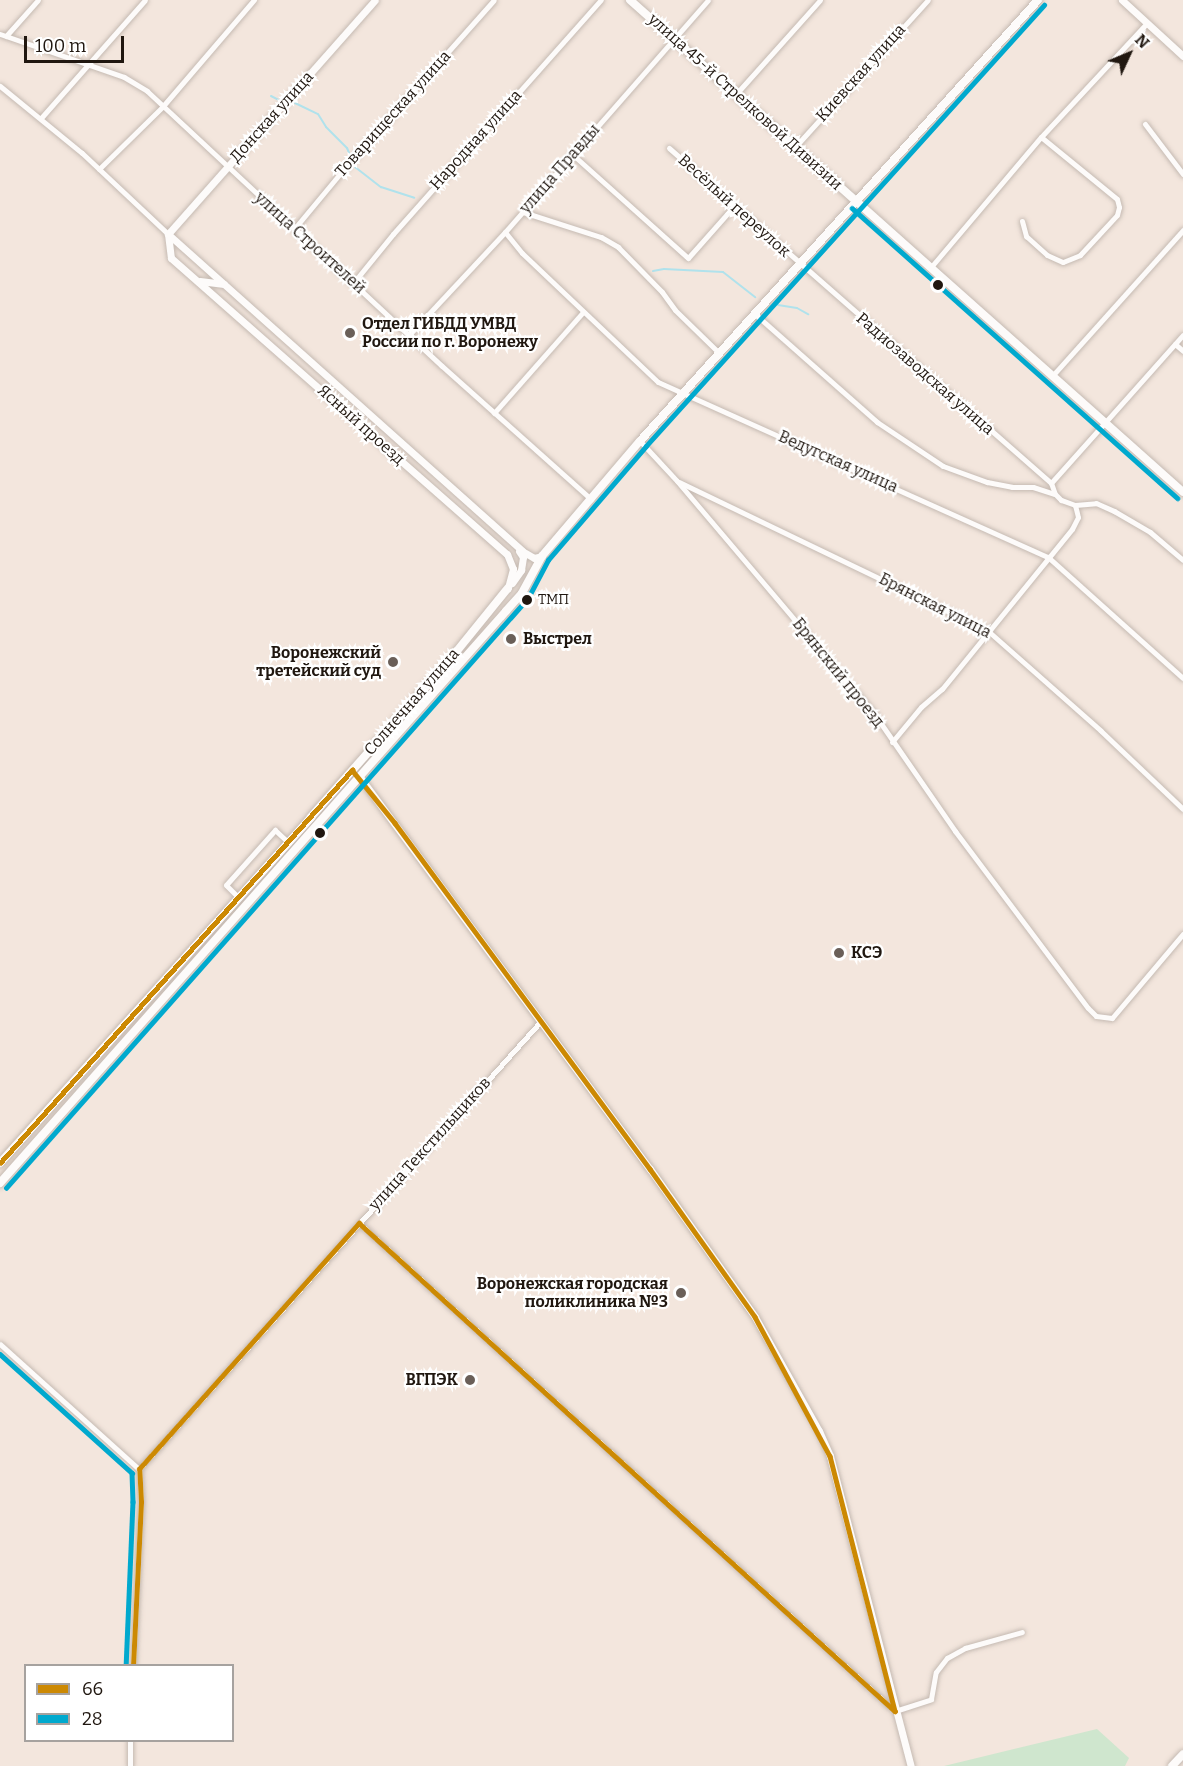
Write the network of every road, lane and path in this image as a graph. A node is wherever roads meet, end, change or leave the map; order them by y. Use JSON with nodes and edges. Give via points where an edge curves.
{"nodes":[{"id":1,"x":38,"y":0,"type":"edge"},
{"id":2,"x":145,"y":0,"type":"edge"},
{"id":3,"x":254,"y":0,"type":"edge"},
{"id":4,"x":375,"y":0,"type":"edge"},
{"id":5,"x":494,"y":0,"type":"edge"},
{"id":6,"x":601,"y":0,"type":"edge"},
{"id":7,"x":630,"y":0,"type":"edge"},
{"id":8,"x":708,"y":0,"type":"edge"},
{"id":9,"x":820,"y":0,"type":"edge"},
{"id":10,"x":928,"y":0,"type":"edge"},
{"id":11,"x":1038,"y":0,"type":"edge"},
{"id":12,"x":1122,"y":0,"type":"edge"},
{"id":13,"x":1147,"y":23,"type":"junction"},
{"id":14,"x":3,"y":35,"type":"edge"},
{"id":15,"x":674,"y":39,"type":"junction"},
{"id":16,"x":1182,"y":52,"type":"edge"},
{"id":17,"x":88,"y":64,"type":"junction"},
{"id":18,"x":0,"y":86,"type":"edge"},
{"id":19,"x":736,"y":94,"type":"junction"},
{"id":20,"x":163,"y":106,"type":"junction"},
{"id":21,"x":41,"y":118,"type":"junction"},
{"id":22,"x":1145,"y":124,"type":"dead end"},
{"id":23,"x":1041,"y":137,"type":"junction"},
{"id":24,"x":795,"y":147,"type":"junction"},
{"id":25,"x":669,"y":148,"type":"dead end"},
{"id":26,"x":572,"y":154,"type":"junction"},
{"id":27,"x":227,"y":168,"type":"junction"},
{"id":28,"x":99,"y":169,"type":"junction"},
{"id":29,"x":1183,"y":174,"type":"edge"},
{"id":30,"x":857,"y":202,"type":"junction"},
{"id":31,"x":734,"y":206,"type":"junction"},
{"id":32,"x":523,"y":212,"type":"junction"},
{"id":33,"x":1022,"y":221,"type":"dead end"},
{"id":34,"x":294,"y":229,"type":"junction"},
{"id":35,"x":1183,"y":230,"type":"edge"},
{"id":36,"x":505,"y":232,"type":"junction"},
{"id":37,"x":168,"y":234,"type":"junction"},
{"id":38,"x":800,"y":264,"type":"junction"},
{"id":39,"x":931,"y":267,"type":"junction"},
{"id":40,"x":200,"y":281,"type":"junction"},
{"id":41,"x":354,"y":282,"type":"junction"},
{"id":42,"x":225,"y":284,"type":"junction"},
{"id":43,"x":583,"y":312,"type":"junction"},
{"id":44,"x":755,"y":314,"type":"junction"},
{"id":45,"x":409,"y":335,"type":"junction"},
{"id":46,"x":1183,"y":335,"type":"edge"},
{"id":47,"x":1175,"y":344,"type":"junction"},
{"id":48,"x":1183,"y":351,"type":"edge"},
{"id":49,"x":719,"y":353,"type":"junction"},
{"id":50,"x":1053,"y":375,"type":"junction"},
{"id":51,"x":684,"y":393,"type":"junction"},
{"id":52,"x":494,"y":413,"type":"junction"},
{"id":53,"x":1105,"y":423,"type":"junction"},
{"id":54,"x":639,"y":441,"type":"junction"},
{"id":55,"x":677,"y":481,"type":"junction"},
{"id":56,"x":1051,"y":483,"type":"junction"},
{"id":57,"x":1183,"y":492,"type":"edge"},
{"id":58,"x":1054,"y":494,"type":"junction"},
{"id":59,"x":591,"y":499,"type":"junction"},
{"id":60,"x":1075,"y":505,"type":"junction"},
{"id":61,"x":517,"y":547,"type":"junction"},
{"id":62,"x":542,"y":556,"type":"junction"},
{"id":63,"x":1048,"y":557,"type":"junction"},
{"id":64,"x":1183,"y":560,"type":"edge"},
{"id":65,"x":508,"y":588,"type":"junction"},
{"id":66,"x":987,"y":630,"type":"junction"},
{"id":67,"x":1183,"y":678,"type":"edge"},
{"id":68,"x":892,"y":742,"type":"junction"},
{"id":69,"x":356,"y":773,"type":"junction"},
{"id":70,"x":1183,"y":809,"type":"edge"},
{"id":71,"x":289,"y":843,"type":"junction"},
{"id":72,"x":238,"y":897,"type":"junction"},
{"id":73,"x":1183,"y":934,"type":"edge"},
{"id":74,"x":541,"y":1021,"type":"junction"},
{"id":75,"x":0,"y":1163,"type":"edge"},
{"id":76,"x":0,"y":1183,"type":"edge"},
{"id":77,"x":359,"y":1223,"type":"junction"},
{"id":78,"x":0,"y":1344,"type":"edge"},
{"id":79,"x":139,"y":1469,"type":"junction"},
{"id":80,"x":1022,"y":1632,"type":"dead end"},
{"id":81,"x":133,"y":1664,"type":"edge"},
{"id":82,"x":896,"y":1711,"type":"junction"},
{"id":83,"x":130,"y":1742,"type":"edge"},
{"id":84,"x":1183,"y":1754,"type":"edge"},
{"id":85,"x":130,"y":1766,"type":"edge"},
{"id":86,"x":911,"y":1766,"type":"edge"},
{"id":87,"x":1172,"y":1766,"type":"edge"}],
"edges":[{"from":1,"to":14,"type":"street"},
{"from":2,"to":17,"type":"street"},
{"from":3,"to":20,"type":"street"},
{"from":4,"to":27,"type":"street","name":"Донская улица"},
{"from":5,"to":34,"type":"street","name":"Товарищеская улица"},
{"from":6,"to":41,"type":"street","name":"Народная улица"},
{"from":7,"to":15,"type":"main road","name":"улица 45-й Стрелковой Дивизии"},
{"from":8,"to":15,"type":"street","name":"улица Правды"},
{"from":9,"to":19,"type":"street"},
{"from":10,"to":24,"type":"street","name":"Киевская улица"},
{"from":11,"to":30,"type":"main road","name":"Солнечная улица"},
{"from":12,"to":13,"type":"street"},
{"from":13,"to":16,"type":"street"},
{"from":13,"to":23,"type":"street"},
{"from":14,"to":17,"type":"street","name":"улица Строителей"},
{"from":15,"to":19,"type":"main road","name":"улица 45-й Стрелковой Дивизии"},
{"from":15,"to":26,"type":"street","name":"улица Правды"},
{"from":17,"to":20,"type":"street","name":"улица Строителей","via":[[124,77]]},
{"from":17,"to":21,"type":"street"},
{"from":18,"to":21,"type":"street","name":"Ясный проезд"},
{"from":19,"to":24,"type":"main road","name":"улица 45-й Стрелковой Дивизии"},
{"from":20,"to":27,"type":"street","name":"улица Строителей"},
{"from":20,"to":28,"type":"street"},
{"from":21,"to":28,"type":"street","name":"Ясный проезд"},
{"from":22,"to":29,"type":"street"},
{"from":23,"to":33,"type":"street","via":[[1117,199],[1119,207],[1117,215],[1080,255],[1063,262],[1047,255],[1026,237]]},
{"from":23,"to":39,"type":"street"},
{"from":24,"to":30,"type":"main road","name":"улица 45-й Стрелковой Дивизии"},
{"from":25,"to":31,"type":"street","name":"Весёлый переулок"},
{"from":26,"to":31,"type":"street","via":[[688,258]]},
{"from":26,"to":32,"type":"street","name":"улица Правды"},
{"from":27,"to":34,"type":"street","name":"улица Строителей"},
{"from":27,"to":37,"type":"street","name":"Донская улица"},
{"from":28,"to":37,"type":"street","name":"Ясный проезд"},
{"from":30,"to":38,"type":"main road","name":"Солнечная улица"},
{"from":30,"to":39,"type":"main road","name":"улица 45-й Стрелковой Дивизии"},
{"from":31,"to":38,"type":"street","name":"Весёлый переулок"},
{"from":32,"to":36,"type":"street","name":"улица Правды"},
{"from":32,"to":49,"type":"street","via":[[601,237],[618,248]]},
{"from":34,"to":41,"type":"street","name":"улица Строителей"},
{"from":35,"to":50,"type":"street"},
{"from":36,"to":43,"type":"street","name":"Ведугская улица"},
{"from":36,"to":45,"type":"street","name":"улица Правды"},
{"from":37,"to":40,"type":"street","name":"Ясный проезд","via":[[171,258]]},
{"from":37,"to":42,"type":"street","name":"Ясный проезд"},
{"from":38,"to":44,"type":"main road","name":"Солнечная улица"},
{"from":38,"to":56,"type":"street","name":"Радиозаводская улица"},
{"from":39,"to":50,"type":"main road","name":"улица 45-й Стрелковой Дивизии"},
{"from":40,"to":42,"type":"street"},
{"from":40,"to":65,"type":"street","name":"Ясный проезд","via":[[507,554],[513,569]]},
{"from":41,"to":45,"type":"street","name":"улица Строителей"},
{"from":42,"to":61,"type":"street","name":"Ясный проезд"},
{"from":43,"to":51,"type":"street","name":"Ведугская улица","via":[[650,375]]},
{"from":43,"to":52,"type":"street"},
{"from":44,"to":49,"type":"main road","name":"Солнечная улица"},
{"from":44,"to":58,"type":"street","via":[[877,422],[944,466],[987,482],[1033,487]]},
{"from":45,"to":52,"type":"street","name":"улица Строителей"},
{"from":46,"to":47,"type":"street"},
{"from":47,"to":48,"type":"street"},
{"from":47,"to":53,"type":"street"},
{"from":49,"to":51,"type":"main road","name":"Солнечная улица"},
{"from":50,"to":53,"type":"main road","name":"улица 45-й Стрелковой Дивизии"},
{"from":51,"to":54,"type":"main road","name":"Солнечная улица"},
{"from":51,"to":63,"type":"street","name":"Ведугская улица"},
{"from":52,"to":59,"type":"street","name":"улица Строителей"},
{"from":53,"to":56,"type":"street"},
{"from":53,"to":57,"type":"main road","name":"улица 45-й Стрелковой Дивизии"},
{"from":54,"to":55,"type":"street","name":"Брянский проезд"},
{"from":54,"to":59,"type":"main road","name":"Солнечная улица"},
{"from":55,"to":66,"type":"street","name":"Брянская улица"},
{"from":55,"to":68,"type":"street","name":"Брянский проезд","via":[[873,712]]},
{"from":56,"to":58,"type":"street"},
{"from":58,"to":60,"type":"street"},
{"from":59,"to":62,"type":"main road","name":"Солнечная улица"},
{"from":60,"to":63,"type":"street","via":[[1078,517],[1072,529]]},
{"from":60,"to":64,"type":"street","via":[[1096,503],[1114,511],[1150,532]]},
{"from":61,"to":62,"type":"street","name":"Ясный проезд","via":[[528,556]]},
{"from":61,"to":65,"type":"street","via":[[523,557],[521,570]]},
{"from":62,"to":69,"type":"main road","name":"Солнечная улица","via":[[522,592]]},
{"from":63,"to":66,"type":"street"},
{"from":63,"to":67,"type":"street","name":"Ведугская улица"},
{"from":65,"to":69,"type":"main road","name":"Солнечная улица"},
{"from":66,"to":68,"type":"street","via":[[942,688]]},
{"from":66,"to":70,"type":"street","name":"Брянская улица"},
{"from":68,"to":73,"type":"street","name":"Брянский проезд","via":[[1096,1016],[1112,1018]]},
{"from":69,"to":71,"type":"main road","name":"Солнечная улица"},
{"from":69,"to":74,"type":"street"},
{"from":69,"to":76,"type":"main road","name":"Солнечная улица"},
{"from":71,"to":72,"type":"main road","name":"Солнечная улица"},
{"from":71,"to":72,"type":"street","via":[[275,830],[226,885]]},
{"from":72,"to":75,"type":"main road","name":"Солнечная улица"},
{"from":74,"to":77,"type":"street","name":"улица Текстильщиков"},
{"from":74,"to":82,"type":"street","via":[[755,1317],[819,1431],[832,1464]]},
{"from":77,"to":79,"type":"street","name":"улица Текстильщиков"},
{"from":77,"to":82,"type":"street"},
{"from":78,"to":79,"type":"street"},
{"from":79,"to":81,"type":"street","via":[[141,1502]]},
{"from":80,"to":82,"type":"street","via":[[965,1648],[947,1658],[936,1672],[931,1699]]},
{"from":82,"to":86,"type":"street"},
{"from":83,"to":85,"type":"street"},
{"from":84,"to":87,"type":"main road"}]}
